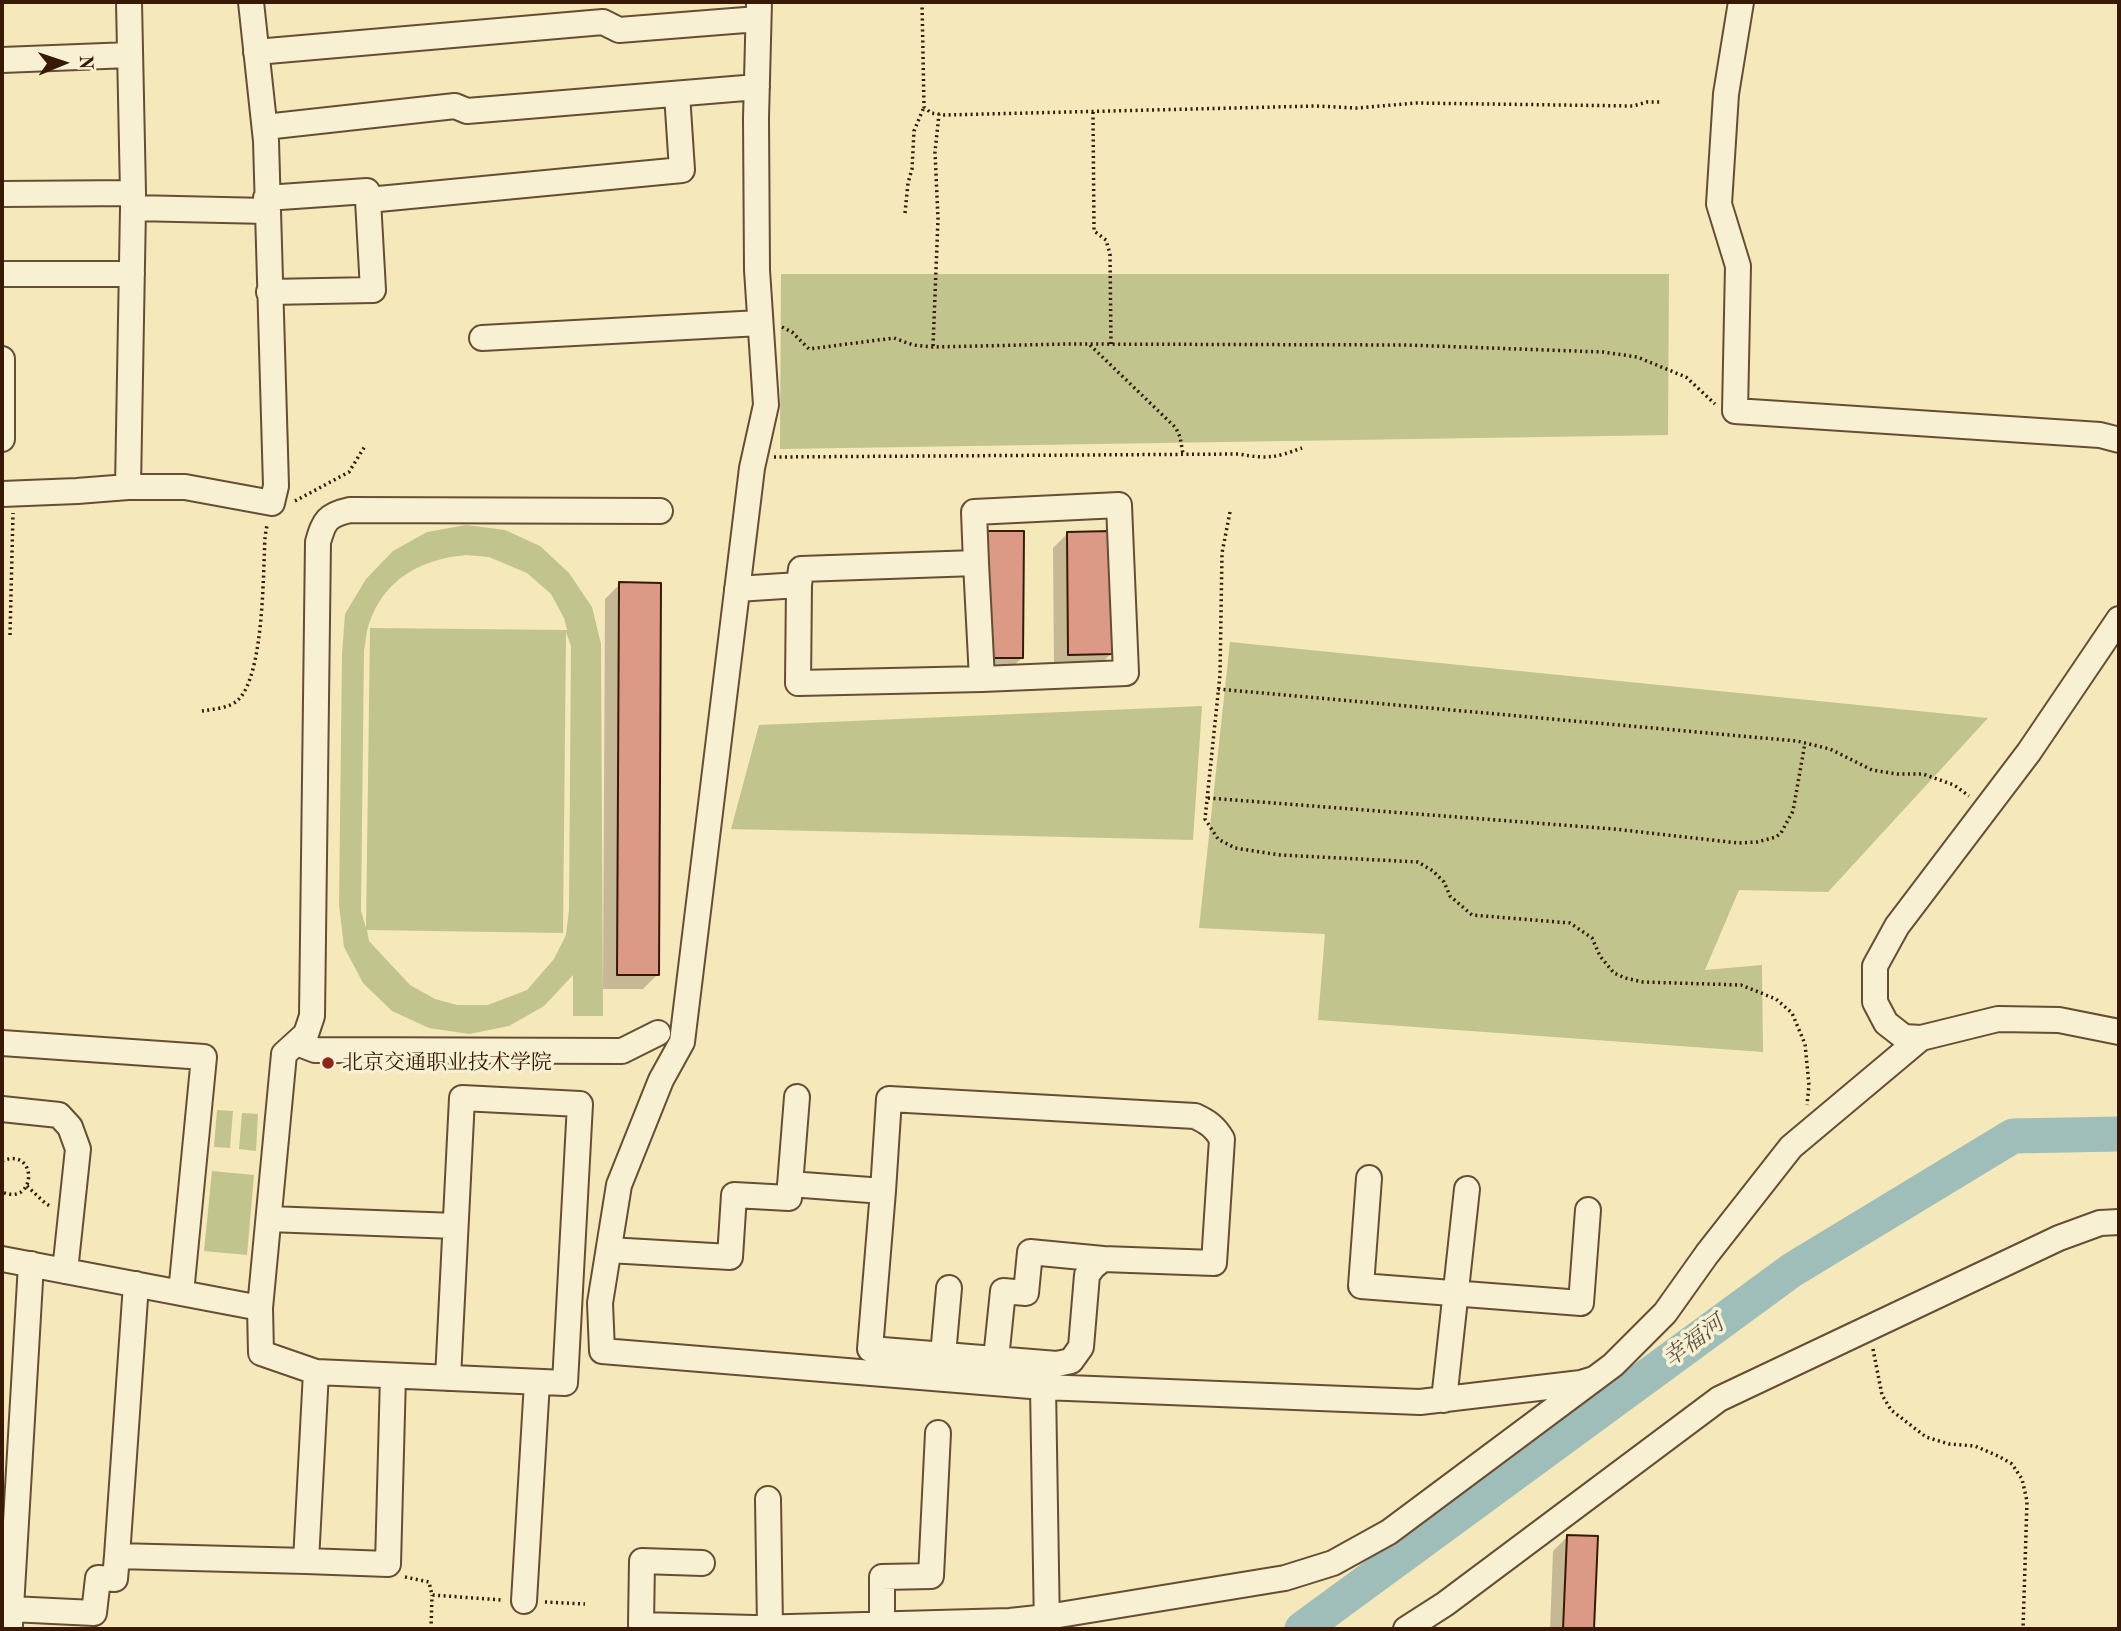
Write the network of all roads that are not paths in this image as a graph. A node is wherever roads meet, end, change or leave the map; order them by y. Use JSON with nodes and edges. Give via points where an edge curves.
{"nodes":[{"id":1,"x":130,"y":2,"type":"edge"},
{"id":2,"x":251,"y":2,"type":"edge"},
{"id":3,"x":1741,"y":2,"type":"edge"},
{"id":4,"x":759,"y":10,"type":"edge"},
{"id":5,"x":257,"y":52,"type":"junction"},
{"id":6,"x":130,"y":55,"type":"junction"},
{"id":7,"x":2,"y":60,"type":"edge"},
{"id":8,"x":757,"y":87,"type":"junction"},
{"id":9,"x":677,"y":94,"type":"junction"},
{"id":10,"x":265,"y":127,"type":"junction"},
{"id":11,"x":2,"y":194,"type":"edge"},
{"id":12,"x":133,"y":200,"type":"junction"},
{"id":13,"x":368,"y":200,"type":"junction"},
{"id":14,"x":267,"y":204,"type":"junction"},
{"id":15,"x":2,"y":274,"type":"edge"},
{"id":16,"x":132,"y":274,"type":"junction"},
{"id":17,"x":269,"y":292,"type":"junction"},
{"id":18,"x":760,"y":323,"type":"junction"},
{"id":19,"x":482,"y":338,"type":"dead end"},
{"id":20,"x":2,"y":359,"type":"edge"},
{"id":21,"x":2,"y":439,"type":"edge"},
{"id":22,"x":2119,"y":440,"type":"edge"},
{"id":23,"x":128,"y":487,"type":"junction"},
{"id":24,"x":7,"y":494,"type":"edge"},
{"id":25,"x":660,"y":512,"type":"dead end"},
{"id":26,"x":976,"y":563,"type":"junction"},
{"id":27,"x":799,"y":585,"type":"junction"},
{"id":28,"x":737,"y":589,"type":"junction"},
{"id":29,"x":2119,"y":619,"type":"edge"},
{"id":30,"x":982,"y":679,"type":"junction"},
{"id":31,"x":658,"y":1032,"type":"dead end"},
{"id":32,"x":2119,"y":1032,"type":"edge"},
{"id":33,"x":1921,"y":1038,"type":"junction"},
{"id":34,"x":2,"y":1043,"type":"edge"},
{"id":35,"x":297,"y":1043,"type":"junction"},
{"id":36,"x":797,"y":1097,"type":"dead end"},
{"id":37,"x":2,"y":1109,"type":"edge"},
{"id":38,"x":1370,"y":1178,"type":"dead end"},
{"id":39,"x":790,"y":1184,"type":"junction"},
{"id":40,"x":1466,"y":1189,"type":"dead end"},
{"id":41,"x":883,"y":1191,"type":"junction"},
{"id":42,"x":1588,"y":1210,"type":"dead end"},
{"id":43,"x":269,"y":1219,"type":"junction"},
{"id":44,"x":2119,"y":1222,"type":"edge"},
{"id":45,"x":455,"y":1226,"type":"junction"},
{"id":46,"x":609,"y":1250,"type":"junction"},
{"id":47,"x":2,"y":1259,"type":"edge"},
{"id":48,"x":1103,"y":1259,"type":"junction"},
{"id":49,"x":31,"y":1264,"type":"junction"},
{"id":50,"x":65,"y":1271,"type":"junction"},
{"id":51,"x":136,"y":1284,"type":"junction"},
{"id":52,"x":949,"y":1288,"type":"dead end"},
{"id":53,"x":181,"y":1293,"type":"junction"},
{"id":54,"x":1455,"y":1294,"type":"junction"},
{"id":55,"x":260,"y":1308,"type":"junction"},
{"id":56,"x":943,"y":1354,"type":"junction"},
{"id":57,"x":996,"y":1359,"type":"junction"},
{"id":58,"x":316,"y":1372,"type":"junction"},
{"id":59,"x":393,"y":1376,"type":"junction"},
{"id":60,"x":448,"y":1378,"type":"junction"},
{"id":61,"x":1594,"y":1379,"type":"junction"},
{"id":62,"x":537,"y":1382,"type":"junction"},
{"id":63,"x":1043,"y":1387,"type":"junction"},
{"id":64,"x":1444,"y":1400,"type":"junction"},
{"id":65,"x":938,"y":1433,"type":"dead end"},
{"id":66,"x":10,"y":1466,"type":"edge"},
{"id":67,"x":768,"y":1499,"type":"dead end"},
{"id":68,"x":117,"y":1556,"type":"junction"},
{"id":69,"x":306,"y":1561,"type":"junction"},
{"id":70,"x":702,"y":1563,"type":"dead end"},
{"id":71,"x":524,"y":1601,"type":"road end"},
{"id":72,"x":1047,"y":1623,"type":"edge"},
{"id":73,"x":18,"y":1624,"type":"edge"},
{"id":74,"x":882,"y":1624,"type":"junction"},
{"id":75,"x":762,"y":1627,"type":"edge"},
{"id":76,"x":1406,"y":1629,"type":"edge"}],
"edges":[{"from":1,"to":6,"type":"street"},
{"from":2,"to":5,"type":"street"},
{"from":3,"to":22,"type":"street","via":[[1727,94],[1718,204],[1738,266],[1735,411],[2100,435]]},
{"from":4,"to":5,"type":"street","via":[[619,30],[603,22]]},
{"from":4,"to":8,"type":"street"},
{"from":5,"to":10,"type":"street"},
{"from":6,"to":7,"type":"street"},
{"from":6,"to":12,"type":"street"},
{"from":8,"to":9,"type":"street"},
{"from":8,"to":18,"type":"street"},
{"from":9,"to":10,"type":"street","via":[[467,111],[455,106]]},
{"from":9,"to":13,"type":"street","via":[[682,170]]},
{"from":10,"to":14,"type":"street"},
{"from":11,"to":12,"type":"street"},
{"from":12,"to":14,"type":"street"},
{"from":12,"to":16,"type":"street"},
{"from":13,"to":14,"type":"street","via":[[367,191]]},
{"from":13,"to":17,"type":"street","via":[[373,290]]},
{"from":14,"to":17,"type":"street"},
{"from":15,"to":16,"type":"street"},
{"from":16,"to":23,"type":"street"},
{"from":17,"to":23,"type":"street","via":[[276,486],[272,503],[185,487]]},
{"from":18,"to":19,"type":"street"},
{"from":18,"to":28,"type":"street","via":[[766,405]]},
{"from":20,"to":21,"type":"street"},
{"from":23,"to":24,"type":"street"},
{"from":25,"to":35,"type":"street","via":[[350,510],[334,513],[323,523],[318,542],[312,1016]]},
{"from":26,"to":27,"type":"street","via":[[801,569]]},
{"from":26,"to":30,"type":"street"},
{"from":26,"to":30,"type":"street","via":[[974,512],[1119,505],[1126,673]]},
{"from":27,"to":28,"type":"street"},
{"from":27,"to":30,"type":"street","via":[[798,683]]},
{"from":28,"to":46,"type":"street","via":[[682,1042],[661,1080],[619,1185]]},
{"from":29,"to":33,"type":"street","via":[[2029,752],[1896,926],[1875,966],[1875,1003],[1886,1023],[1904,1037]]},
{"from":31,"to":35,"type":"street","via":[[622,1051],[315,1050]]},
{"from":32,"to":33,"type":"street","via":[[2059,1020],[1998,1019]]},
{"from":33,"to":61,"type":"street","via":[[1791,1147],[1665,1314]]},
{"from":34,"to":53,"type":"street","via":[[204,1057]]},
{"from":35,"to":43,"type":"street","via":[[285,1054]]},
{"from":36,"to":39,"type":"street"},
{"from":37,"to":50,"type":"street","via":[[58,1115],[70,1127],[78,1149]]},
{"from":38,"to":54,"type":"street","via":[[1362,1286]]},
{"from":39,"to":41,"type":"street"},
{"from":39,"to":46,"type":"street","via":[[789,1198],[734,1195],[730,1257]]},
{"from":40,"to":54,"type":"street"},
{"from":41,"to":48,"type":"street","via":[[889,1099],[1195,1116],[1207,1121],[1222,1139],[1214,1264]]},
{"from":41,"to":56,"type":"street","via":[[870,1349]]},
{"from":42,"to":54,"type":"street","via":[[1581,1303]]},
{"from":43,"to":45,"type":"street"},
{"from":43,"to":55,"type":"street"},
{"from":44,"to":76,"type":"street","via":[[2100,1223],[2059,1238],[1719,1399],[1445,1605]]},
{"from":45,"to":60,"type":"street"},
{"from":45,"to":62,"type":"street","via":[[462,1098],[580,1104],[565,1383]]},
{"from":46,"to":63,"type":"street","via":[[600,1303],[602,1351]]},
{"from":47,"to":49,"type":"street"},
{"from":48,"to":57,"type":"street","via":[[1087,1275],[1081,1347],[1071,1361]]},
{"from":48,"to":57,"type":"street","via":[[1030,1252],[1026,1293],[1003,1291]]},
{"from":49,"to":50,"type":"street"},
{"from":49,"to":66,"type":"street"},
{"from":50,"to":51,"type":"street"},
{"from":51,"to":53,"type":"street"},
{"from":51,"to":68,"type":"street"},
{"from":52,"to":56,"type":"street"},
{"from":53,"to":55,"type":"street"},
{"from":54,"to":64,"type":"street"},
{"from":55,"to":58,"type":"street","via":[[261,1353]]},
{"from":56,"to":57,"type":"street"},
{"from":58,"to":59,"type":"street"},
{"from":58,"to":69,"type":"street"},
{"from":59,"to":60,"type":"street"},
{"from":59,"to":69,"type":"street","via":[[388,1564]]},
{"from":60,"to":62,"type":"street"},
{"from":61,"to":64,"type":"street"},
{"from":61,"to":72,"type":"street","via":[[1389,1532],[1334,1563],[1284,1578]]},
{"from":62,"to":71,"type":"street"},
{"from":63,"to":64,"type":"street"},
{"from":63,"to":72,"type":"street"},
{"from":65,"to":74,"type":"street","via":[[931,1576],[882,1577]]},
{"from":66,"to":73,"type":"street"},
{"from":67,"to":75,"type":"street"},
{"from":68,"to":69,"type":"street"},
{"from":68,"to":73,"type":"street","via":[[115,1579],[98,1578],[94,1613]]},
{"from":70,"to":75,"type":"street","via":[[642,1561],[641,1625]]},
{"from":72,"to":74,"type":"street"},
{"from":74,"to":75,"type":"street"}]}
